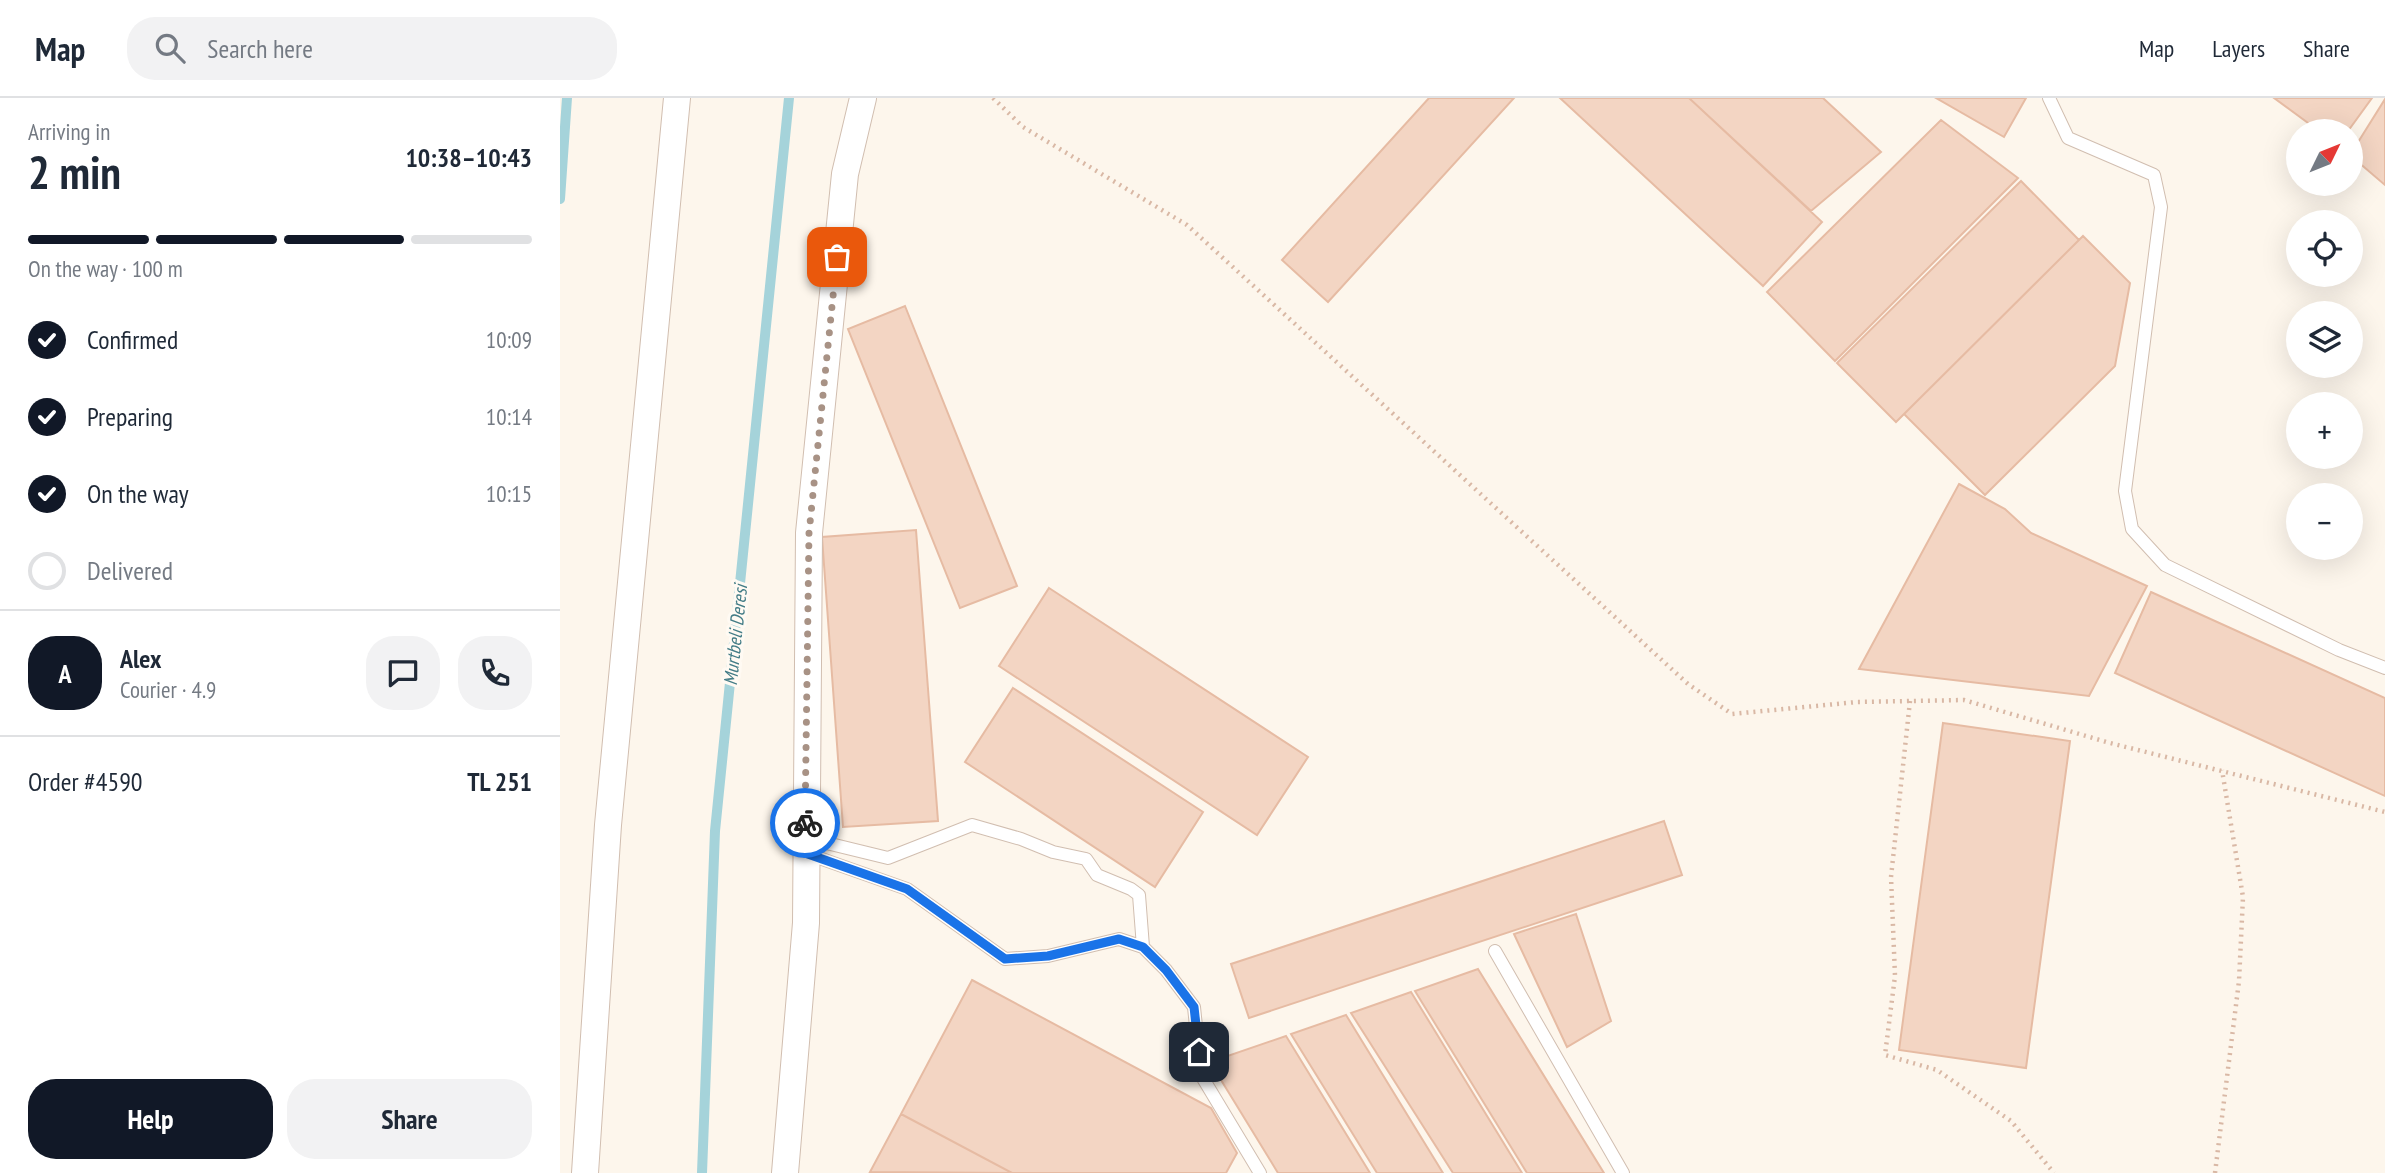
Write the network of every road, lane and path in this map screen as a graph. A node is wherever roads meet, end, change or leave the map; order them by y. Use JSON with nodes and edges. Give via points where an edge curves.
{"nodes":[{"id":1,"x":677,"y":98,"type":"edge"},
{"id":2,"x":863,"y":98,"type":"edge"},
{"id":3,"x":993,"y":98,"type":"edge"},
{"id":4,"x":2049,"y":98,"type":"edge"},
{"id":5,"x":2385,"y":668,"type":"edge"},
{"id":6,"x":1910,"y":701,"type":"junction"},
{"id":7,"x":2222,"y":770,"type":"junction"},
{"id":8,"x":2385,"y":813,"type":"edge"},
{"id":9,"x":805,"y":845,"type":"junction"},
{"id":10,"x":1143,"y":947,"type":"junction"},
{"id":11,"x":1495,"y":951,"type":"dead end"},
{"id":12,"x":585,"y":1173,"type":"edge"},
{"id":13,"x":785,"y":1173,"type":"edge"},
{"id":14,"x":1260,"y":1173,"type":"edge"},
{"id":15,"x":1623,"y":1173,"type":"edge"},
{"id":16,"x":2054,"y":1173,"type":"edge"},
{"id":17,"x":2215,"y":1173,"type":"edge"}],
"edges":[{"from":1,"to":12,"type":"street","via":[[608,825]]},
{"from":2,"to":9,"type":"street","via":[[845,174],[809,533]]},
{"from":3,"to":6,"type":"path","via":[[1023,127],[1187,225],[1688,684],[1732,714]]},
{"from":4,"to":5,"type":"lane","via":[[2068,138],[2154,175],[2161,207],[2125,491],[2132,529],[2165,565]]},
{"from":6,"to":7,"type":"path","via":[[1964,700]]},
{"from":6,"to":16,"type":"path","via":[[1891,877],[1895,976],[1885,1055],[1937,1070],[2011,1121]]},
{"from":7,"to":8,"type":"path"},
{"from":7,"to":17,"type":"path","via":[[2244,897],[2239,981]]},
{"from":9,"to":10,"type":"lane","via":[[907,889],[1005,959],[1048,956],[1119,939]]},
{"from":9,"to":10,"type":"lane","via":[[888,858],[972,825],[1021,839],[1086,859],[1097,875],[1139,895]]},
{"from":9,"to":13,"type":"street","via":[[806,923]]},
{"from":10,"to":14,"type":"lane","via":[[1194,1007],[1201,1075]]},
{"from":11,"to":15,"type":"lane"}]}
